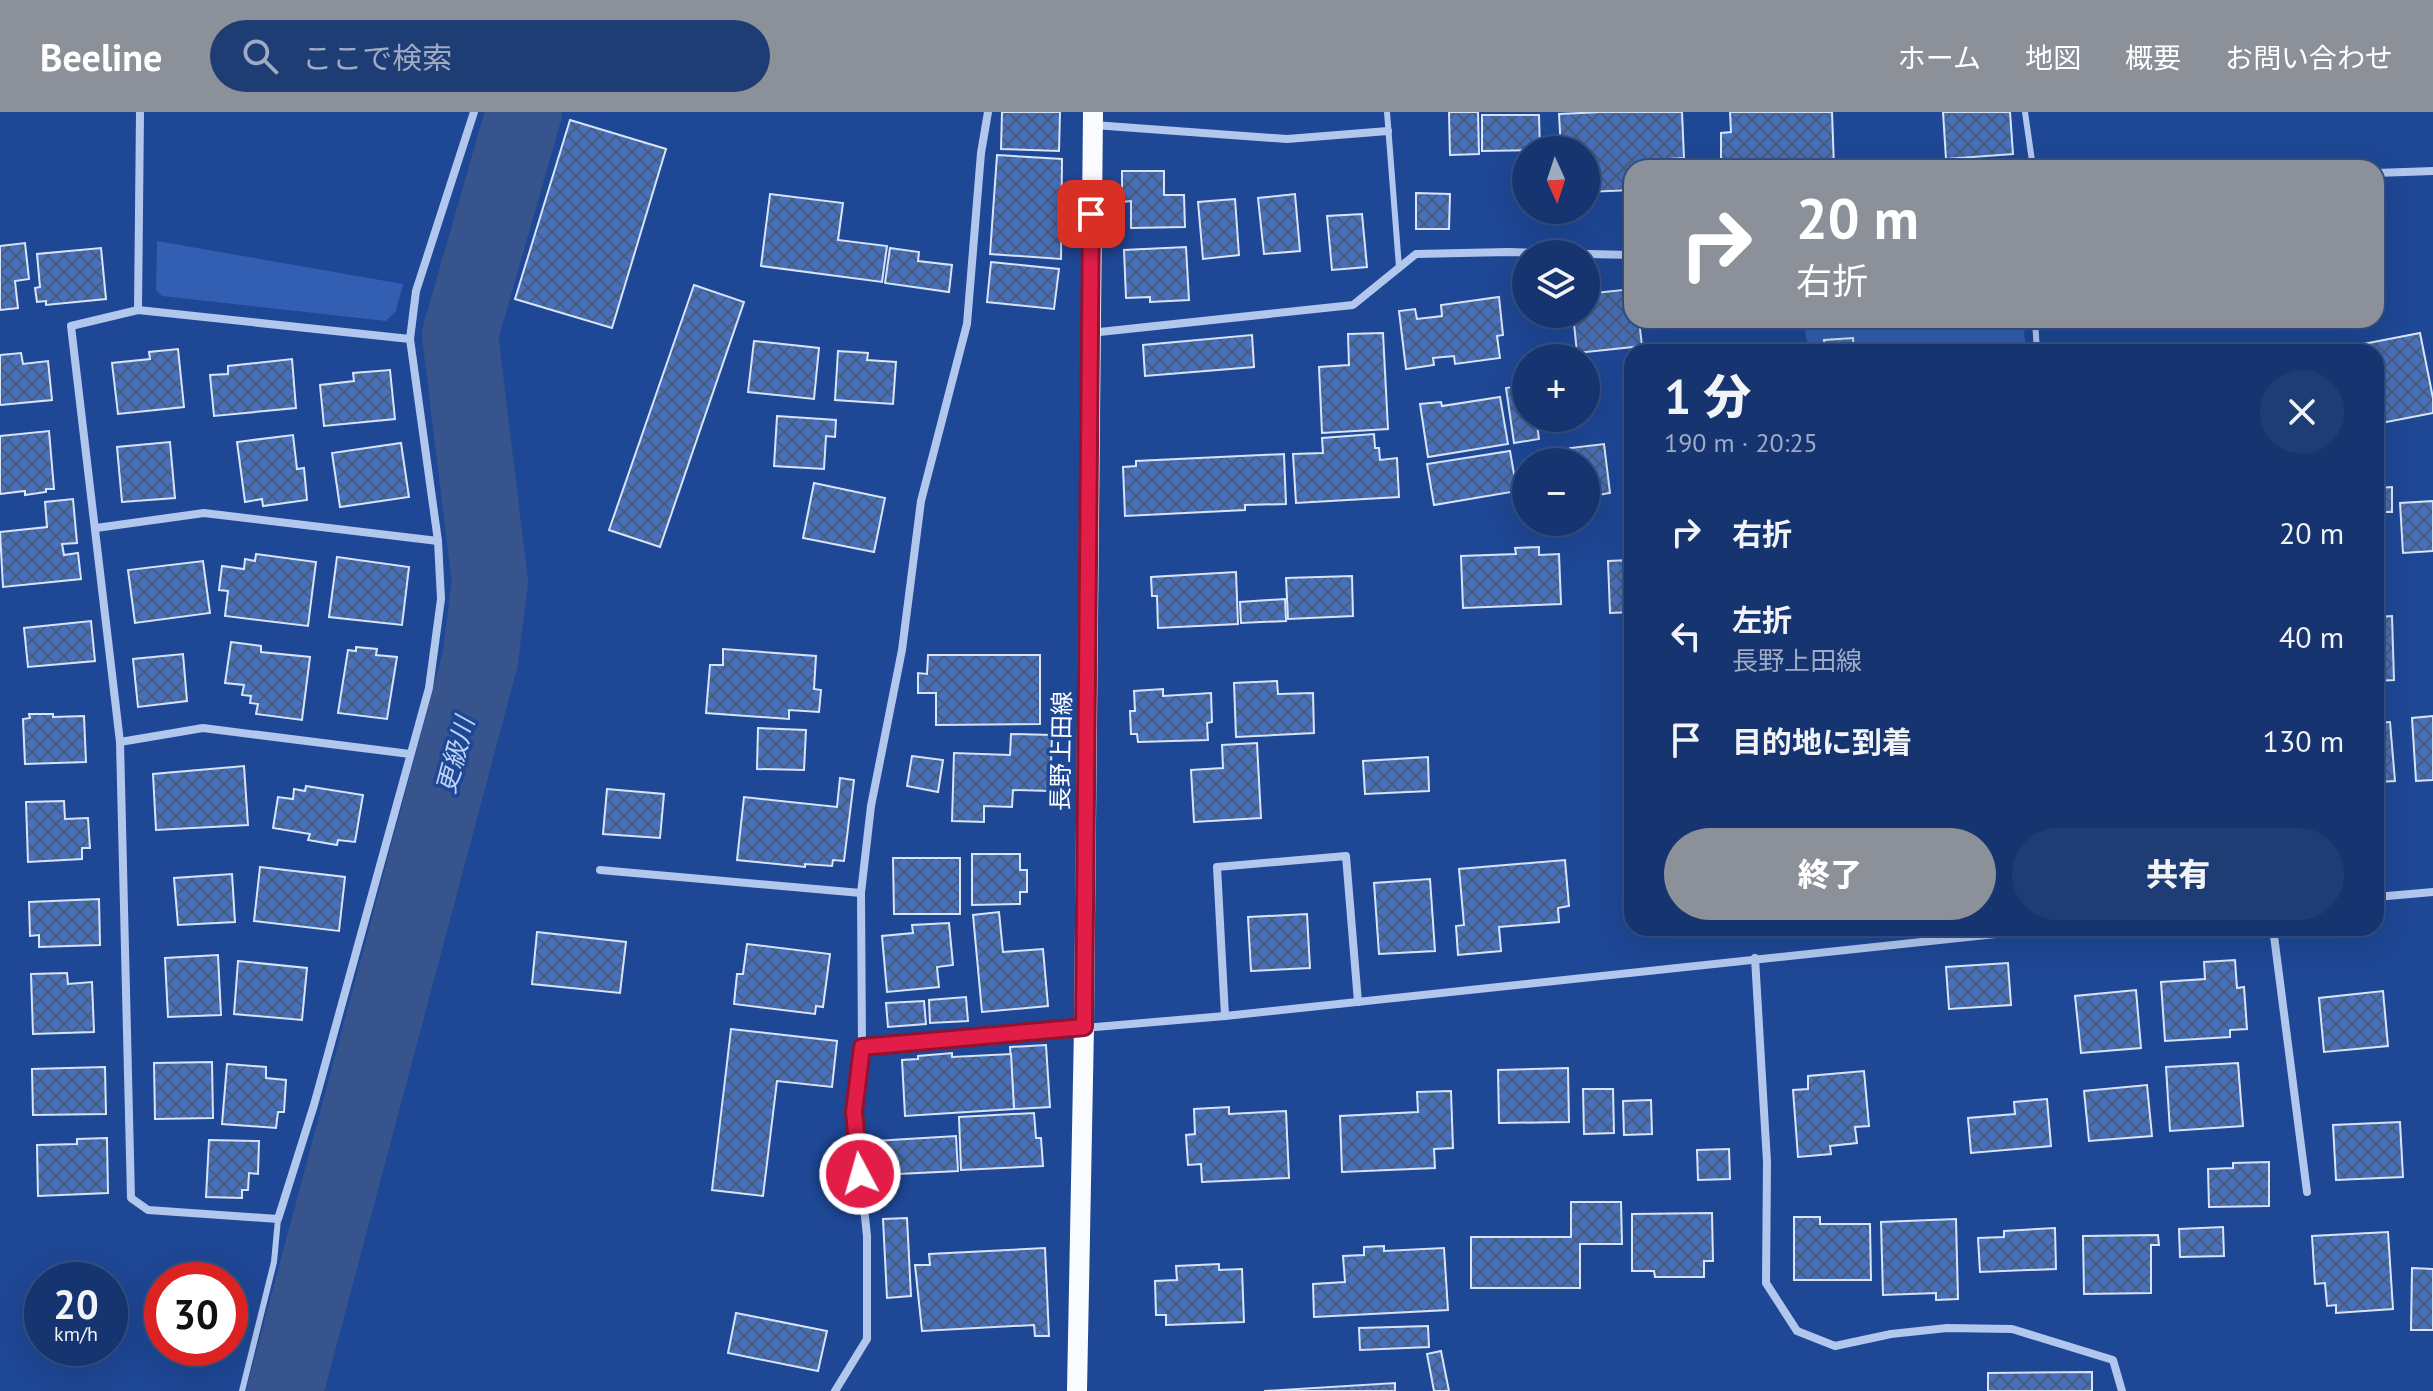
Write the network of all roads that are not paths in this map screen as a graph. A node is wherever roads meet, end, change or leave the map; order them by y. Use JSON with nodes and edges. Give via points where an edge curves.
{"nodes":[{"id":1,"x":140,"y":112,"type":"edge"},
{"id":2,"x":474,"y":112,"type":"edge"},
{"id":3,"x":988,"y":112,"type":"edge"},
{"id":4,"x":1387,"y":112,"type":"edge"},
{"id":5,"x":2025,"y":112,"type":"edge"},
{"id":6,"x":1093,"y":118,"type":"edge"},
{"id":7,"x":1388,"y":131,"type":"junction"},
{"id":8,"x":2032,"y":160,"type":"edge"},
{"id":9,"x":2433,"y":171,"type":"edge"},
{"id":10,"x":2384,"y":173,"type":"edge"},
{"id":11,"x":1624,"y":255,"type":"edge"},
{"id":12,"x":1399,"y":267,"type":"junction"},
{"id":13,"x":138,"y":310,"type":"junction"},
{"id":14,"x":1090,"y":333,"type":"junction"},
{"id":15,"x":410,"y":339,"type":"junction"},
{"id":16,"x":96,"y":528,"type":"junction"},
{"id":17,"x":438,"y":541,"type":"junction"},
{"id":18,"x":120,"y":742,"type":"junction"},
{"id":19,"x":410,"y":754,"type":"junction"},
{"id":20,"x":600,"y":870,"type":"dead end"},
{"id":21,"x":2433,"y":892,"type":"edge"},
{"id":22,"x":861,"y":893,"type":"junction"},
{"id":23,"x":2384,"y":896,"type":"edge"},
{"id":24,"x":1974,"y":936,"type":"edge"},
{"id":25,"x":2274,"y":936,"type":"edge"},
{"id":26,"x":1755,"y":958,"type":"junction"},
{"id":27,"x":1358,"y":1002,"type":"junction"},
{"id":28,"x":1225,"y":1016,"type":"junction"},
{"id":29,"x":1084,"y":1027,"type":"junction"},
{"id":30,"x":862,"y":1047,"type":"junction"},
{"id":31,"x":2307,"y":1192,"type":"dead end"},
{"id":32,"x":278,"y":1219,"type":"junction"},
{"id":33,"x":242,"y":1391,"type":"edge"},
{"id":34,"x":835,"y":1391,"type":"edge"},
{"id":35,"x":1077,"y":1391,"type":"edge"},
{"id":36,"x":2122,"y":1391,"type":"edge"}],
"edges":[{"from":1,"to":13,"type":"street"},
{"from":2,"to":15,"type":"street","via":[[416,291]]},
{"from":3,"to":22,"type":"street","via":[[967,324],[921,501]]},
{"from":4,"to":7,"type":"lane"},
{"from":5,"to":8,"type":"lane"},
{"from":6,"to":7,"type":"street","via":[[1287,139]]},
{"from":6,"to":14,"type":"main road","name":"長野上田線"},
{"from":7,"to":12,"type":"lane"},
{"from":9,"to":10,"type":"street"},
{"from":11,"to":12,"type":"street","via":[[1416,254]]},
{"from":12,"to":14,"type":"street","via":[[1353,305]]},
{"from":13,"to":15,"type":"street"},
{"from":13,"to":16,"type":"street","via":[[71,326]]},
{"from":14,"to":29,"type":"main road","name":"長野上田線"},
{"from":15,"to":17,"type":"street"},
{"from":16,"to":17,"type":"street","via":[[204,513]]},
{"from":16,"to":18,"type":"street"},
{"from":17,"to":19,"type":"street","via":[[441,599],[429,688]]},
{"from":18,"to":19,"type":"street","via":[[203,728]]},
{"from":18,"to":32,"type":"street","via":[[131,1198],[148,1210]]},
{"from":19,"to":32,"type":"street"},
{"from":20,"to":22,"type":"street"},
{"from":21,"to":23,"type":"street"},
{"from":22,"to":30,"type":"street"},
{"from":24,"to":26,"type":"street"},
{"from":25,"to":31,"type":"street"},
{"from":26,"to":27,"type":"street"},
{"from":26,"to":36,"type":"street","via":[[1767,1162],[1766,1283],[1797,1331],[1835,1346],[1947,1328],[2012,1329],[2113,1360]]},
{"from":27,"to":28,"type":"street"},
{"from":27,"to":28,"type":"street","via":[[1346,856],[1217,867]]},
{"from":28,"to":29,"type":"street"},
{"from":29,"to":30,"type":"street"},
{"from":29,"to":35,"type":"main road","name":"長野上田線"},
{"from":30,"to":34,"type":"street","via":[[854,1112],[867,1236],[867,1339]]},
{"from":32,"to":33,"type":"lane","via":[[274,1262]]}]}
